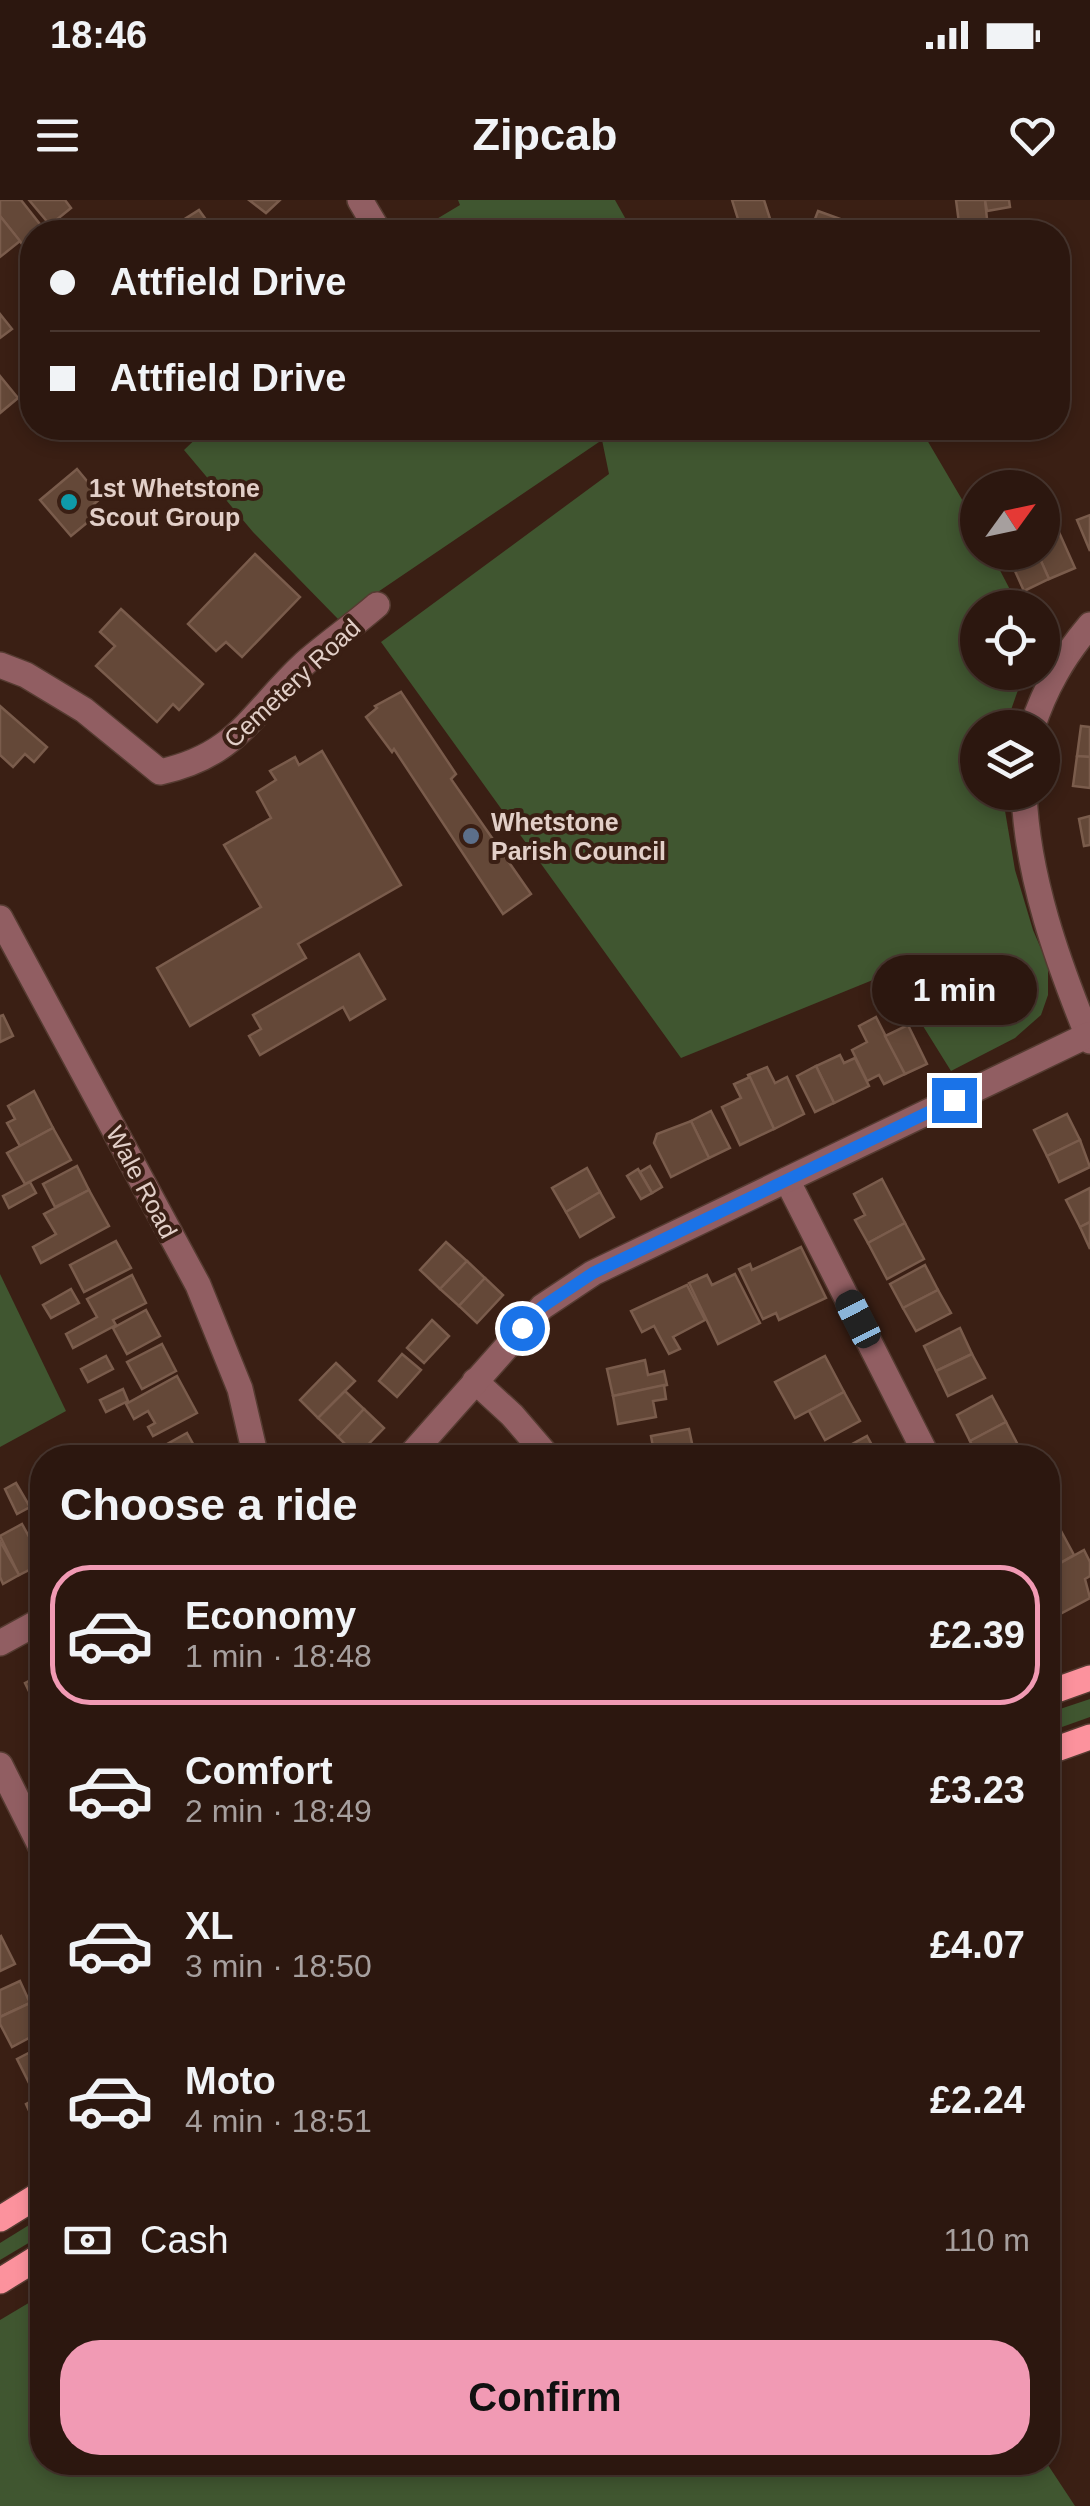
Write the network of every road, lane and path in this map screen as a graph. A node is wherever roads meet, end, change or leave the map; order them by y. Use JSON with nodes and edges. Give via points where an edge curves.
{"nodes":[{"id":1,"x":377,"y":605,"type":"dead end"},
{"id":2,"x":1090,"y":625,"type":"edge"},
{"id":3,"x":0,"y":665,"type":"edge"},
{"id":4,"x":1038,"y":710,"type":"edge"},
{"id":5,"x":1025,"y":810,"type":"edge"},
{"id":6,"x":0,"y":918,"type":"edge"},
{"id":7,"x":1089,"y":1038,"type":"edge"},
{"id":8,"x":787,"y":1180,"type":"junction"},
{"id":9,"x":475,"y":1381,"type":"junction"},
{"id":10,"x":253,"y":1445,"type":"edge"},
{"id":11,"x":419,"y":1445,"type":"edge"},
{"id":12,"x":538,"y":1445,"type":"edge"},
{"id":13,"x":921,"y":1445,"type":"edge"},
{"id":14,"x":30,"y":1627,"type":"edge"},
{"id":15,"x":0,"y":1643,"type":"edge"},
{"id":16,"x":1090,"y":1678,"type":"edge"},
{"id":17,"x":1060,"y":1689,"type":"edge"},
{"id":18,"x":1090,"y":1737,"type":"edge"},
{"id":19,"x":1060,"y":1748,"type":"edge"},
{"id":20,"x":0,"y":1765,"type":"edge"},
{"id":21,"x":30,"y":1825,"type":"edge"},
{"id":22,"x":30,"y":2200,"type":"edge"},
{"id":23,"x":0,"y":2219,"type":"edge"},
{"id":24,"x":30,"y":2262,"type":"edge"},
{"id":25,"x":0,"y":2281,"type":"edge"}],
"edges":[{"from":1,"to":3,"type":"street","name":"Cemetery Road","via":[[306,663],[223,749],[160,772],[84,710]]},
{"from":2,"to":4,"type":"street","via":[[1067,652]]},
{"from":5,"to":7,"type":"street","via":[[1034,871]]},
{"from":6,"to":10,"type":"street","name":"Wale Road","via":[[198,1285],[240,1388]]},
{"from":7,"to":8,"type":"street"},
{"from":8,"to":9,"type":"street","via":[[593,1273],[542,1307]]},
{"from":8,"to":13,"type":"street"},
{"from":9,"to":11,"type":"street"},
{"from":9,"to":12,"type":"street"},
{"from":14,"to":15,"type":"street"},
{"from":16,"to":17,"type":"main road"},
{"from":18,"to":19,"type":"main road"},
{"from":20,"to":21,"type":"street"},
{"from":22,"to":23,"type":"main road"},
{"from":24,"to":25,"type":"main road"}]}
